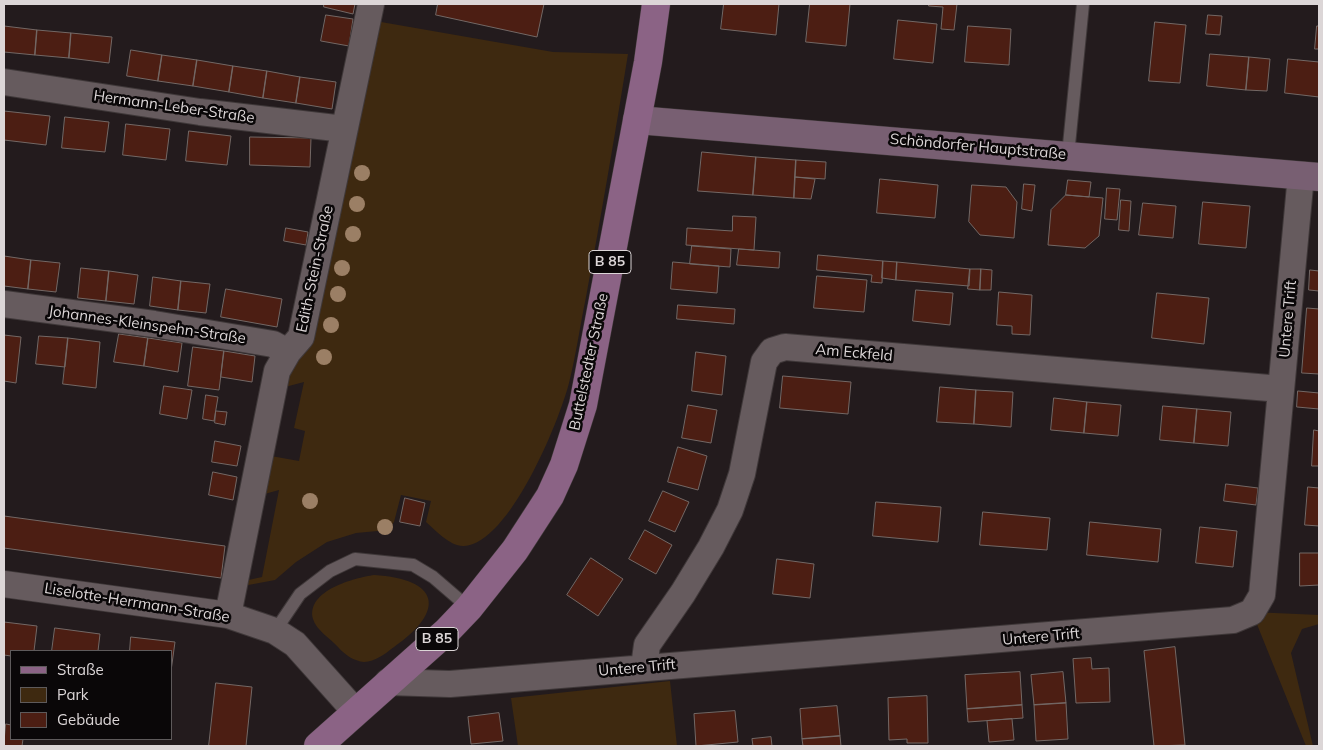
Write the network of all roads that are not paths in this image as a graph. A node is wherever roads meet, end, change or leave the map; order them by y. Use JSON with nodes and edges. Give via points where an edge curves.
{"nodes":[{"id":1,"x":371,"y":4,"type":"edge"},
{"id":2,"x":656,"y":4,"type":"edge"},
{"id":3,"x":1083,"y":4,"type":"edge"},
{"id":4,"x":4,"y":82,"type":"edge"},
{"id":5,"x":637,"y":120,"type":"junction"},
{"id":6,"x":344,"y":129,"type":"junction"},
{"id":7,"x":1068,"y":154,"type":"junction"},
{"id":8,"x":1310,"y":176,"type":"edge"},
{"id":9,"x":4,"y":304,"type":"edge"},
{"id":10,"x":288,"y":352,"type":"junction"},
{"id":11,"x":1281,"y":389,"type":"junction"},
{"id":12,"x":4,"y":584,"type":"edge"},
{"id":13,"x":469,"y":608,"type":"junction"},
{"id":14,"x":228,"y":615,"type":"junction"},
{"id":15,"x":275,"y":631,"type":"junction"},
{"id":16,"x":644,"y":668,"type":"junction"},
{"id":17,"x":388,"y":682,"type":"junction"},
{"id":18,"x":355,"y":711,"type":"junction"},
{"id":19,"x":318,"y":746,"type":"edge"}],
"edges":[{"from":1,"to":6,"type":"street","name":"Edith-Stein-Straße"},
{"from":2,"to":5,"type":"main road","name":"Buttelstedter Straße","number":"B 85"},
{"from":3,"to":7,"type":"lane"},
{"from":4,"to":6,"type":"street","name":"Hermann-Leber-Straße","via":[[200,112]]},
{"from":5,"to":7,"type":"street","name":"Schöndorfer Hauptstraße"},
{"from":5,"to":13,"type":"main road","name":"Buttelstedter Straße","number":"B 85","via":[[583,405],[564,465],[550,496],[520,542]]},
{"from":6,"to":10,"type":"street","name":"Edith-Stein-Straße","via":[[301,338]]},
{"from":7,"to":8,"type":"street","name":"Schöndorfer Hauptstraße"},
{"from":8,"to":11,"type":"street","name":"Untere Trift"},
{"from":9,"to":10,"type":"street","name":"Johannes-Kleinspehn-Straße","via":[[273,344]]},
{"from":10,"to":14,"type":"street","name":"Edith-Stein-Straße","via":[[277,371]]},
{"from":11,"to":16,"type":"street","name":"Untere Trift","via":[[1262,595],[1252,612],[1233,620]]},
{"from":11,"to":16,"type":"street","name":"Am Eckfeld","via":[[786,347],[772,351],[764,362],[742,474],[730,510],[688,585],[648,645]]},
{"from":12,"to":14,"type":"street","name":"Liselotte-Herrmann-Straße"},
{"from":13,"to":15,"type":"lane","via":[[433,577],[413,565],[356,559],[330,571],[300,594]]},
{"from":13,"to":17,"type":"main road","name":"Buttelstedter Straße","number":"B 85"},
{"from":14,"to":15,"type":"street","name":"Liselotte-Herrmann-Straße"},
{"from":15,"to":18,"type":"street","name":"Liselotte-Herrmann-Straße","via":[[295,644]]},
{"from":16,"to":17,"type":"street","name":"Untere Trift","via":[[450,684]]},
{"from":17,"to":18,"type":"main road","name":"Buttelstedter Straße","number":"B 85"},
{"from":18,"to":19,"type":"main road","name":"Buttelstedter Straße","number":"B 85"}]}
